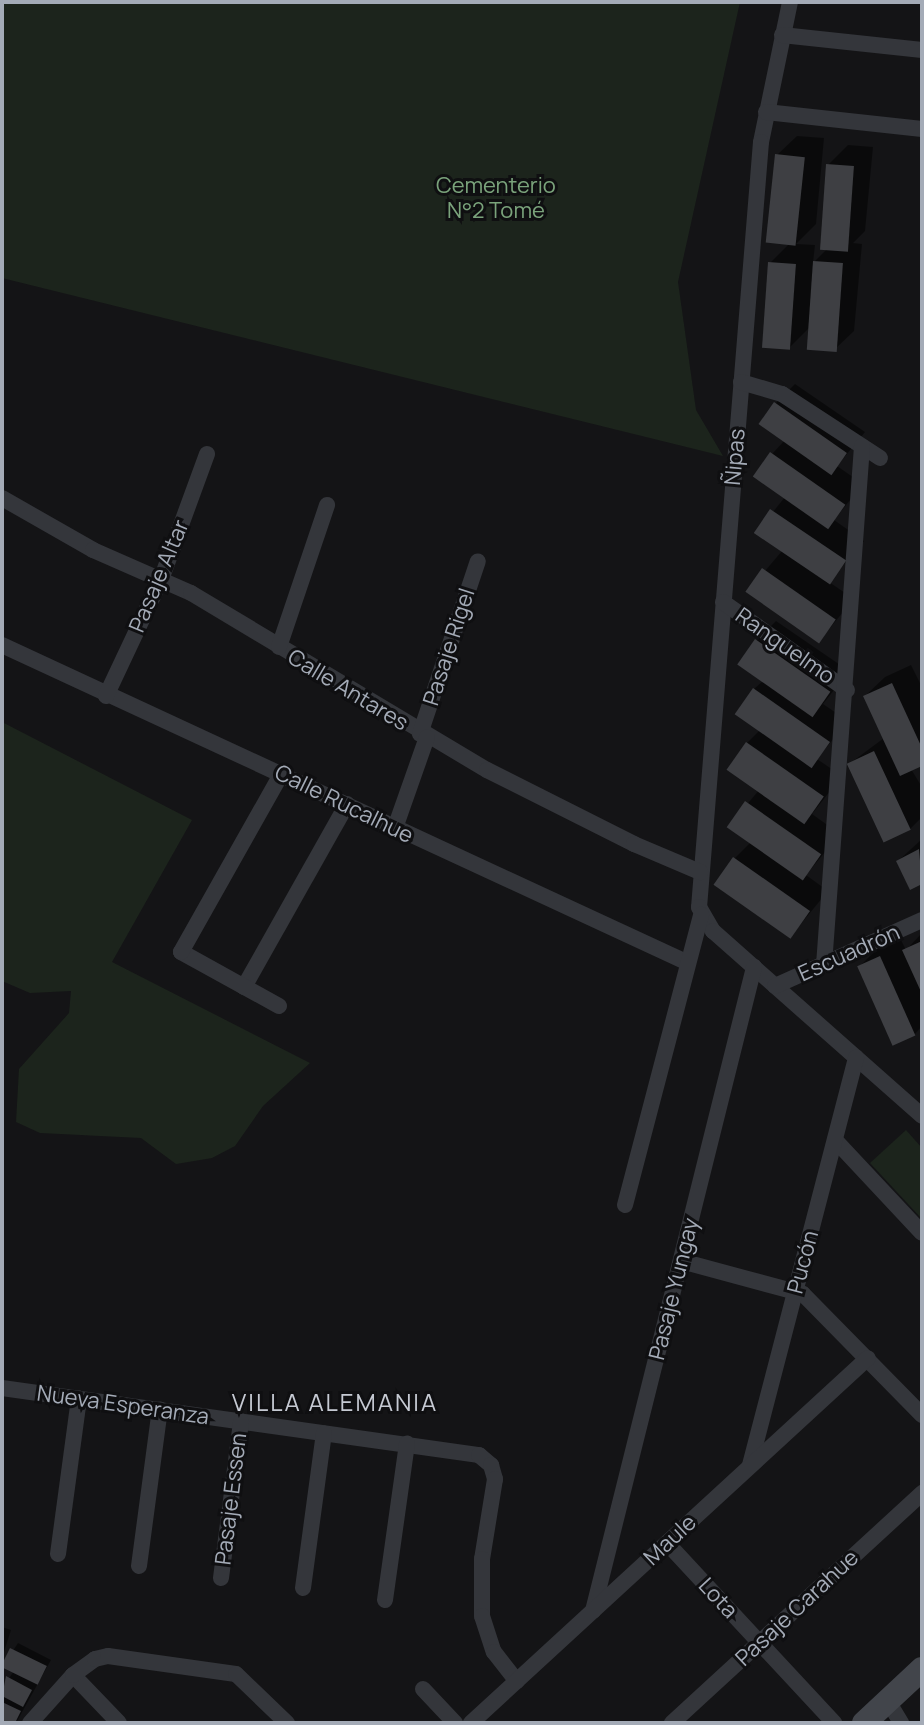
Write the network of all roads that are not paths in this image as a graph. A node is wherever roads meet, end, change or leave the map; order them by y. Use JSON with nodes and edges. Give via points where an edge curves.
{"nodes":[{"id":1,"x":790,"y":2,"type":"edge"},
{"id":2,"x":782,"y":35,"type":"junction"},
{"id":3,"x":922,"y":50,"type":"edge"},
{"id":4,"x":766,"y":112,"type":"junction"},
{"id":5,"x":922,"y":129,"type":"edge"},
{"id":6,"x":741,"y":382,"type":"junction"},
{"id":7,"x":862,"y":446,"type":"junction"},
{"id":8,"x":207,"y":454,"type":"dead end"},
{"id":9,"x":880,"y":458,"type":"dead end"},
{"id":10,"x":2,"y":498,"type":"edge"},
{"id":11,"x":327,"y":505,"type":"dead end"},
{"id":12,"x":478,"y":561,"type":"dead end"},
{"id":13,"x":162,"y":577,"type":"junction"},
{"id":14,"x":723,"y":602,"type":"junction"},
{"id":15,"x":2,"y":645,"type":"edge"},
{"id":16,"x":279,"y":647,"type":"junction"},
{"id":17,"x":847,"y":690,"type":"junction"},
{"id":18,"x":106,"y":696,"type":"junction"},
{"id":19,"x":424,"y":736,"type":"junction"},
{"id":20,"x":282,"y":773,"type":"junction"},
{"id":21,"x":347,"y":804,"type":"junction"},
{"id":22,"x":395,"y":828,"type":"junction"},
{"id":23,"x":700,"y":872,"type":"junction"},
{"id":24,"x":701,"y":915,"type":"junction"},
{"id":25,"x":922,"y":920,"type":"edge"},
{"id":26,"x":686,"y":962,"type":"junction"},
{"id":27,"x":824,"y":965,"type":"junction"},
{"id":28,"x":754,"y":967,"type":"junction"},
{"id":29,"x":775,"y":986,"type":"junction"},
{"id":30,"x":244,"y":987,"type":"junction"},
{"id":31,"x":279,"y":1006,"type":"dead end"},
{"id":32,"x":856,"y":1058,"type":"junction"},
{"id":33,"x":922,"y":1116,"type":"edge"},
{"id":34,"x":835,"y":1140,"type":"junction"},
{"id":35,"x":625,"y":1205,"type":"dead end"},
{"id":36,"x":922,"y":1233,"type":"edge"},
{"id":37,"x":681,"y":1261,"type":"junction"},
{"id":38,"x":796,"y":1290,"type":"junction"},
{"id":39,"x":868,"y":1358,"type":"junction"},
{"id":40,"x":2,"y":1388,"type":"edge"},
{"id":41,"x":79,"y":1398,"type":"junction"},
{"id":42,"x":160,"y":1409,"type":"junction"},
{"id":43,"x":922,"y":1415,"type":"edge"},
{"id":44,"x":241,"y":1421,"type":"junction"},
{"id":45,"x":324,"y":1433,"type":"junction"},
{"id":46,"x":407,"y":1444,"type":"junction"},
{"id":47,"x":750,"y":1467,"type":"junction"},
{"id":48,"x":922,"y":1493,"type":"edge"},
{"id":49,"x":667,"y":1543,"type":"junction"},
{"id":50,"x":58,"y":1554,"type":"dead end"},
{"id":51,"x":139,"y":1566,"type":"dead end"},
{"id":52,"x":221,"y":1578,"type":"dead end"},
{"id":53,"x":303,"y":1588,"type":"dead end"},
{"id":54,"x":385,"y":1600,"type":"dead end"},
{"id":55,"x":593,"y":1611,"type":"junction"},
{"id":56,"x":760,"y":1643,"type":"junction"},
{"id":57,"x":922,"y":1669,"type":"edge"},
{"id":58,"x":73,"y":1675,"type":"junction"},
{"id":59,"x":517,"y":1681,"type":"junction"},
{"id":60,"x":423,"y":1689,"type":"dead end"},
{"id":61,"x":888,"y":1701,"type":"junction"},
{"id":62,"x":30,"y":1723,"type":"edge"},
{"id":63,"x":119,"y":1723,"type":"edge"},
{"id":64,"x":287,"y":1723,"type":"edge"},
{"id":65,"x":455,"y":1723,"type":"edge"},
{"id":66,"x":471,"y":1723,"type":"edge"},
{"id":67,"x":672,"y":1723,"type":"edge"},
{"id":68,"x":834,"y":1723,"type":"edge"},
{"id":69,"x":864,"y":1723,"type":"edge"},
{"id":70,"x":901,"y":1723,"type":"edge"}],
"edges":[{"from":1,"to":2,"type":"street","name":"Ñipas"},
{"from":2,"to":3,"type":"street"},
{"from":2,"to":4,"type":"street","name":"Ñipas"},
{"from":4,"to":5,"type":"street"},
{"from":4,"to":6,"type":"street","name":"Ñipas"},
{"from":6,"to":7,"type":"street","via":[[782,394]]},
{"from":6,"to":14,"type":"street","name":"Ñipas"},
{"from":7,"to":9,"type":"street"},
{"from":7,"to":17,"type":"street"},
{"from":8,"to":13,"type":"street","name":"Pasaje Altar"},
{"from":10,"to":13,"type":"street","name":"Calle Antares","via":[[93,550]]},
{"from":11,"to":16,"type":"street"},
{"from":12,"to":19,"type":"street","name":"Pasaje Rigel"},
{"from":13,"to":16,"type":"street","name":"Calle Antares"},
{"from":13,"to":18,"type":"street","name":"Pasaje Altar"},
{"from":14,"to":17,"type":"street","name":"Ranguelmo"},
{"from":14,"to":23,"type":"street","name":"Ñipas"},
{"from":15,"to":18,"type":"street","name":"Calle Rucalhue"},
{"from":16,"to":19,"type":"street","name":"Calle Antares"},
{"from":17,"to":27,"type":"street"},
{"from":18,"to":20,"type":"street","name":"Calle Rucalhue"},
{"from":19,"to":22,"type":"street","name":"Pasaje Rigel"},
{"from":19,"to":23,"type":"street","name":"Calle Antares","via":[[634,844]]},
{"from":20,"to":21,"type":"street","name":"Calle Rucalhue"},
{"from":20,"to":30,"type":"street","via":[[181,952]]},
{"from":21,"to":22,"type":"street","name":"Calle Rucalhue"},
{"from":21,"to":30,"type":"street"},
{"from":22,"to":26,"type":"street","name":"Calle Rucalhue"},
{"from":23,"to":24,"type":"street","name":"Ñipas"},
{"from":24,"to":26,"type":"street","name":"Ñipas"},
{"from":24,"to":28,"type":"street"},
{"from":25,"to":27,"type":"street","name":"Escuadrón"},
{"from":26,"to":35,"type":"street","name":"Ñipas"},
{"from":27,"to":29,"type":"street","name":"Escuadrón"},
{"from":28,"to":29,"type":"street"},
{"from":28,"to":37,"type":"street","name":"Pasaje Yungay"},
{"from":29,"to":32,"type":"street"},
{"from":30,"to":31,"type":"street"},
{"from":32,"to":33,"type":"street"},
{"from":32,"to":34,"type":"street","name":"Pucón"},
{"from":34,"to":36,"type":"street"},
{"from":34,"to":38,"type":"street","name":"Pucón"},
{"from":37,"to":38,"type":"street"},
{"from":37,"to":55,"type":"street","name":"Pasaje Yungay"},
{"from":38,"to":39,"type":"street","via":[[823,1309]]},
{"from":38,"to":47,"type":"street","name":"Pucón"},
{"from":39,"to":43,"type":"street"},
{"from":39,"to":47,"type":"street","name":"Maule"},
{"from":40,"to":41,"type":"street","name":"Nueva Esperanza"},
{"from":41,"to":42,"type":"street","name":"Nueva Esperanza"},
{"from":41,"to":50,"type":"street"},
{"from":42,"to":44,"type":"street","name":"Nueva Esperanza"},
{"from":42,"to":51,"type":"street"},
{"from":44,"to":45,"type":"street","name":"Nueva Esperanza"},
{"from":44,"to":52,"type":"street","name":"Pasaje Essen"},
{"from":45,"to":46,"type":"street","name":"Nueva Esperanza"},
{"from":45,"to":53,"type":"street"},
{"from":46,"to":54,"type":"street"},
{"from":46,"to":59,"type":"street","name":"Nueva Esperanza","via":[[471,1453],[491,1465],[495,1479],[481,1605],[488,1640]]},
{"from":47,"to":49,"type":"street","name":"Maule"},
{"from":48,"to":56,"type":"street","name":"Pasaje Carahue"},
{"from":49,"to":55,"type":"street","name":"Maule"},
{"from":49,"to":56,"type":"street","name":"Lota"},
{"from":55,"to":59,"type":"street","name":"Maule"},
{"from":56,"to":67,"type":"street","name":"Pasaje Carahue"},
{"from":56,"to":68,"type":"street","name":"Lota"},
{"from":57,"to":61,"type":"main road"},
{"from":58,"to":62,"type":"street"},
{"from":58,"to":63,"type":"street"},
{"from":58,"to":64,"type":"street","via":[[108,1656],[229,1673],[247,1680]]},
{"from":59,"to":66,"type":"street","name":"Maule"},
{"from":60,"to":65,"type":"street"},
{"from":61,"to":69,"type":"main road"},
{"from":61,"to":70,"type":"street"}]}
